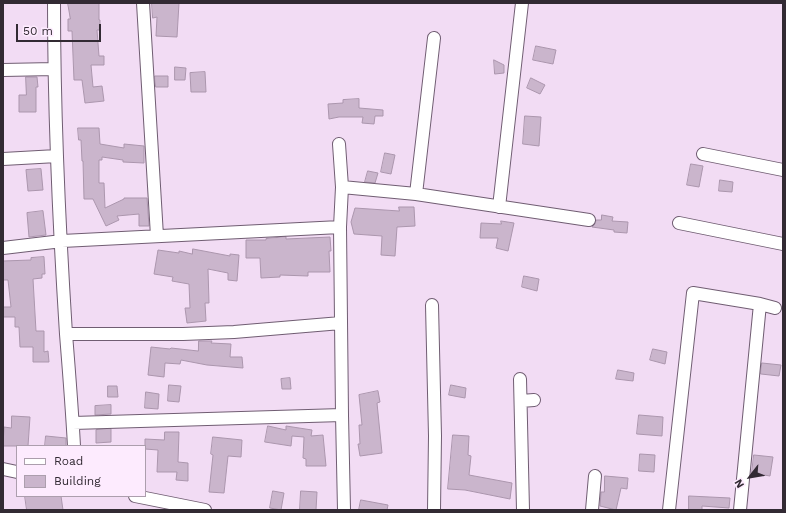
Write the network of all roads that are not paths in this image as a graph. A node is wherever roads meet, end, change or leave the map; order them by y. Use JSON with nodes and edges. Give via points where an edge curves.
{"nodes":[{"id":1,"x":54,"y":3,"type":"edge"},
{"id":2,"x":143,"y":3,"type":"edge"},
{"id":3,"x":522,"y":3,"type":"edge"},
{"id":4,"x":434,"y":38,"type":"dead end"},
{"id":5,"x":54,"y":69,"type":"junction"},
{"id":6,"x":3,"y":70,"type":"edge"},
{"id":7,"x":339,"y":144,"type":"dead end"},
{"id":8,"x":703,"y":154,"type":"dead end"},
{"id":9,"x":57,"y":156,"type":"junction"},
{"id":10,"x":3,"y":159,"type":"edge"},
{"id":11,"x":783,"y":170,"type":"edge"},
{"id":12,"x":342,"y":187,"type":"junction"},
{"id":13,"x":416,"y":194,"type":"junction"},
{"id":14,"x":499,"y":207,"type":"junction"},
{"id":15,"x":589,"y":220,"type":"dead end"},
{"id":16,"x":680,"y":223,"type":"dead end"},
{"id":17,"x":340,"y":227,"type":"junction"},
{"id":18,"x":157,"y":236,"type":"junction"},
{"id":19,"x":62,"y":241,"type":"junction"},
{"id":20,"x":783,"y":244,"type":"edge"},
{"id":21,"x":3,"y":248,"type":"edge"},
{"id":22,"x":760,"y":304,"type":"junction"},
{"id":23,"x":432,"y":305,"type":"dead end"},
{"id":24,"x":775,"y":308,"type":"dead end"},
{"id":25,"x":341,"y":323,"type":"junction"},
{"id":26,"x":66,"y":334,"type":"junction"},
{"id":27,"x":520,"y":379,"type":"dead end"},
{"id":28,"x":534,"y":400,"type":"dead end"},
{"id":29,"x":521,"y":401,"type":"junction"},
{"id":30,"x":342,"y":415,"type":"junction"},
{"id":31,"x":73,"y":423,"type":"junction"},
{"id":32,"x":74,"y":445,"type":"edge"},
{"id":33,"x":3,"y":469,"type":"edge"},
{"id":34,"x":16,"y":472,"type":"edge"},
{"id":35,"x":595,"y":476,"type":"dead end"},
{"id":36,"x":138,"y":497,"type":"edge"},
{"id":37,"x":163,"y":506,"type":"edge"},
{"id":38,"x":205,"y":510,"type":"edge"},
{"id":39,"x":344,"y":510,"type":"edge"},
{"id":40,"x":434,"y":510,"type":"edge"},
{"id":41,"x":523,"y":510,"type":"edge"},
{"id":42,"x":592,"y":510,"type":"edge"},
{"id":43,"x":669,"y":510,"type":"edge"},
{"id":44,"x":740,"y":510,"type":"edge"}],
"edges":[{"from":1,"to":5,"type":"street"},
{"from":2,"to":18,"type":"street"},
{"from":3,"to":14,"type":"street"},
{"from":4,"to":13,"type":"street"},
{"from":5,"to":6,"type":"street"},
{"from":5,"to":9,"type":"street"},
{"from":7,"to":12,"type":"street"},
{"from":8,"to":11,"type":"street"},
{"from":9,"to":10,"type":"street"},
{"from":9,"to":19,"type":"street"},
{"from":12,"to":13,"type":"street"},
{"from":12,"to":17,"type":"street"},
{"from":13,"to":14,"type":"street"},
{"from":14,"to":15,"type":"street"},
{"from":16,"to":20,"type":"street"},
{"from":17,"to":18,"type":"street"},
{"from":17,"to":25,"type":"street"},
{"from":18,"to":19,"type":"street"},
{"from":19,"to":21,"type":"street"},
{"from":19,"to":26,"type":"street"},
{"from":22,"to":24,"type":"street"},
{"from":22,"to":43,"type":"street","via":[[693,293]]},
{"from":22,"to":44,"type":"street"},
{"from":23,"to":40,"type":"street"},
{"from":25,"to":26,"type":"street","via":[[234,332]]},
{"from":25,"to":30,"type":"street"},
{"from":26,"to":31,"type":"street"},
{"from":27,"to":29,"type":"street"},
{"from":28,"to":29,"type":"street"},
{"from":29,"to":41,"type":"street"},
{"from":30,"to":31,"type":"street"},
{"from":30,"to":39,"type":"street"},
{"from":31,"to":32,"type":"street"},
{"from":33,"to":34,"type":"street"},
{"from":35,"to":42,"type":"street"},
{"from":36,"to":37,"type":"street"},
{"from":37,"to":38,"type":"street"}]}
